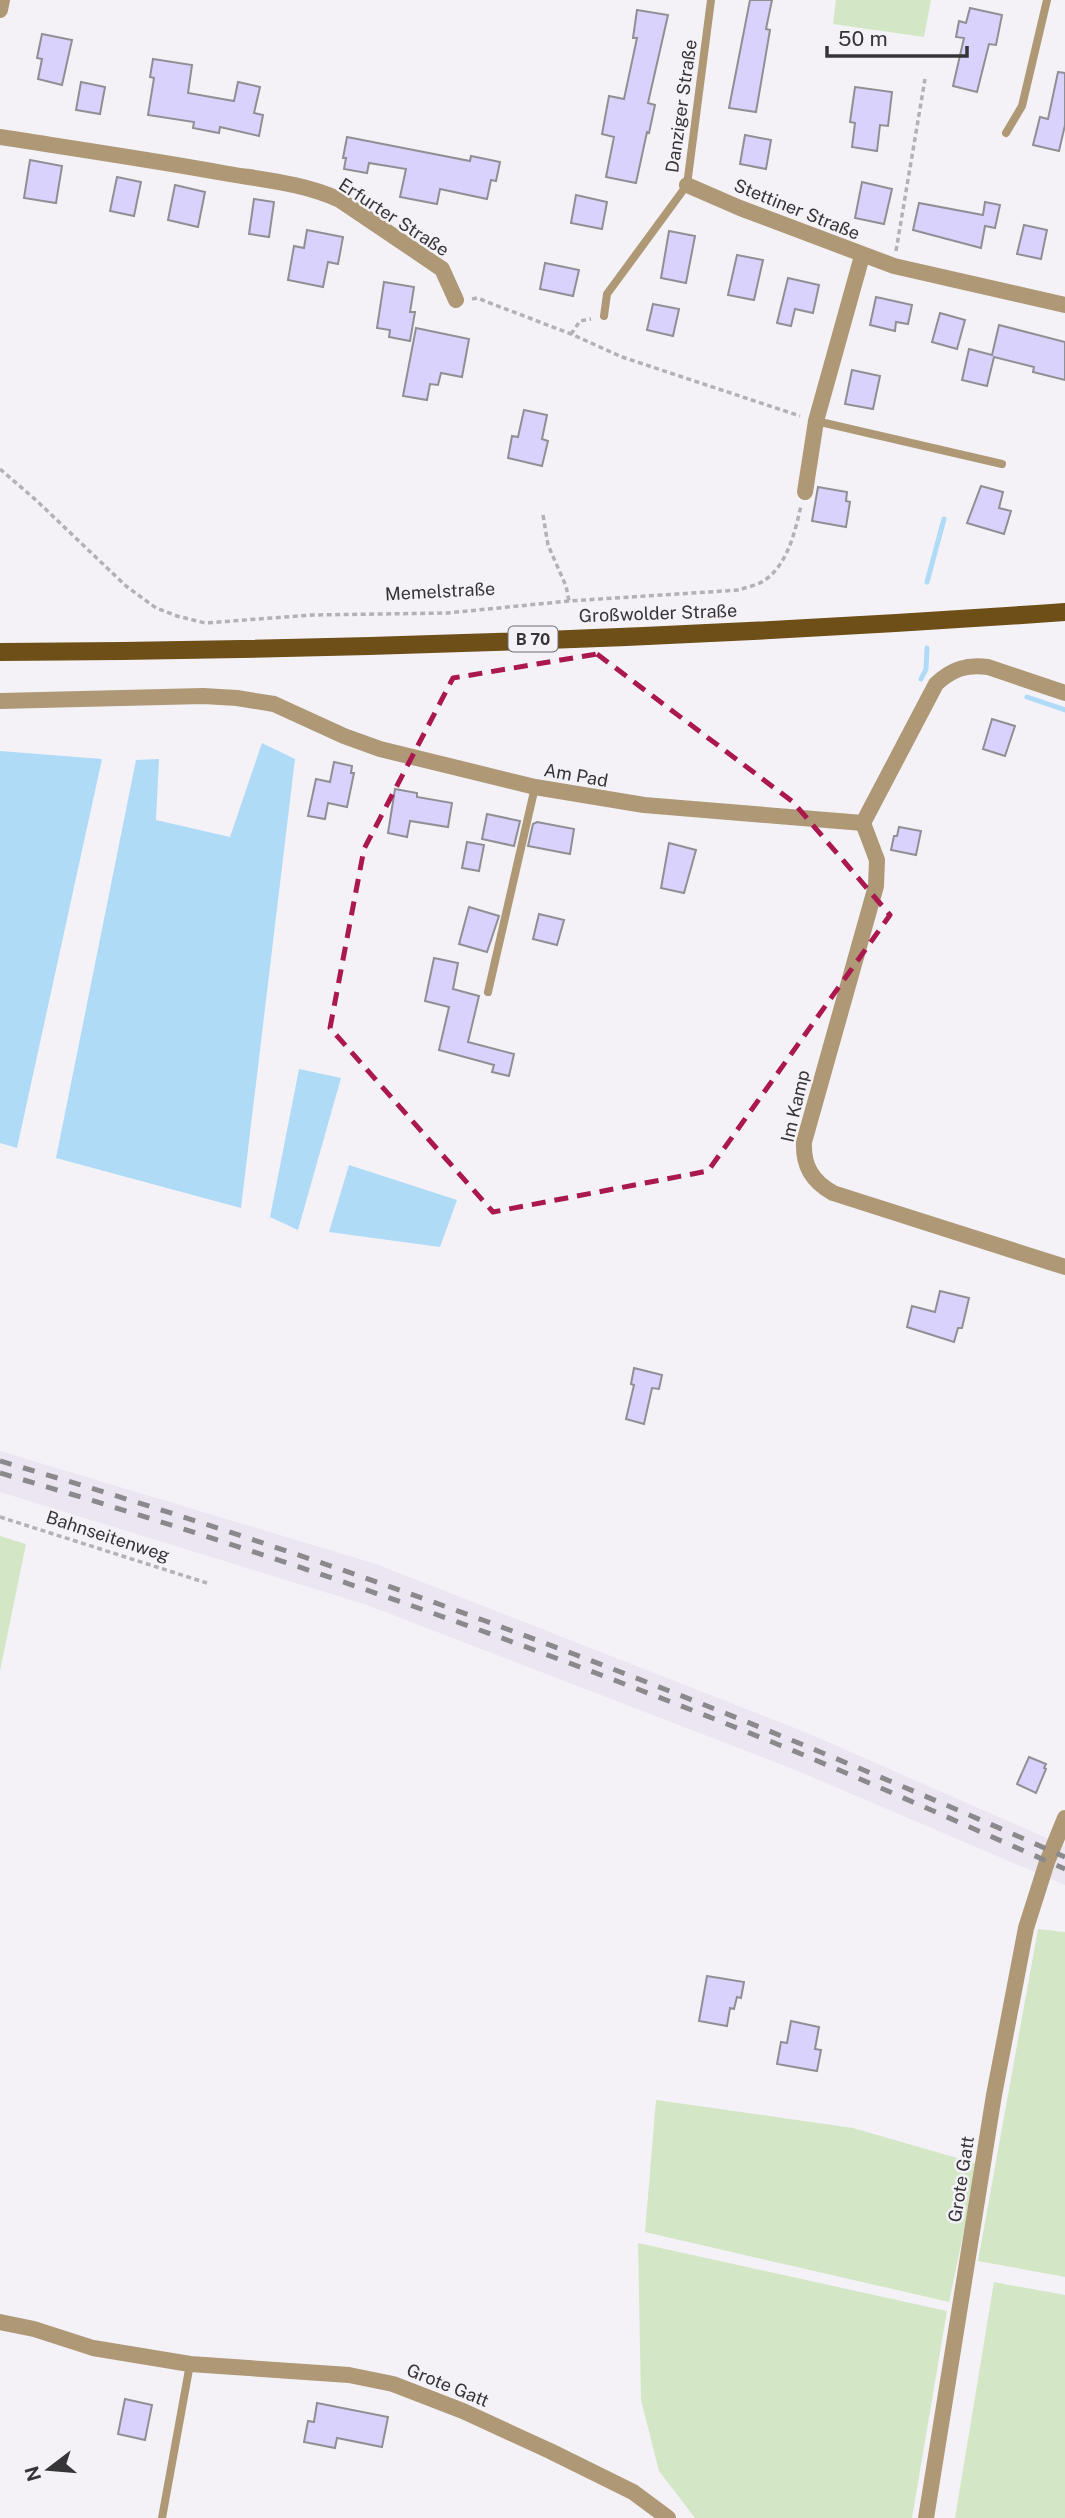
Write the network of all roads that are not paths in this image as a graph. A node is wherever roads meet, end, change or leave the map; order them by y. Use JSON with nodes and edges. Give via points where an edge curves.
{"nodes":[{"id":1,"x":2,"y":0,"type":"edge"},
{"id":2,"x":711,"y":0,"type":"edge"},
{"id":3,"x":1047,"y":0,"type":"edge"},
{"id":4,"x":0,"y":10,"type":"edge"},
{"id":5,"x":1006,"y":133,"type":"dead end"},
{"id":6,"x":0,"y":137,"type":"edge"},
{"id":7,"x":687,"y":185,"type":"junction"},
{"id":8,"x":862,"y":256,"type":"junction"},
{"id":9,"x":456,"y":300,"type":"road end"},
{"id":10,"x":1065,"y":306,"type":"edge"},
{"id":11,"x":604,"y":316,"type":"road end"},
{"id":12,"x":816,"y":421,"type":"junction"},
{"id":13,"x":1002,"y":464,"type":"dead end"},
{"id":14,"x":805,"y":492,"type":"road end"},
{"id":15,"x":1065,"y":612,"type":"edge"},
{"id":16,"x":0,"y":652,"type":"edge"},
{"id":17,"x":1065,"y":693,"type":"edge"},
{"id":18,"x":0,"y":701,"type":"edge"},
{"id":19,"x":535,"y":787,"type":"junction"},
{"id":20,"x":863,"y":823,"type":"junction"},
{"id":21,"x":488,"y":992,"type":"dead end"},
{"id":22,"x":1065,"y":1267,"type":"edge"},
{"id":23,"x":1065,"y":1818,"type":"edge"},
{"id":24,"x":0,"y":2322,"type":"edge"},
{"id":25,"x":190,"y":2364,"type":"junction"},
{"id":26,"x":162,"y":2518,"type":"edge"},
{"id":27,"x":668,"y":2518,"type":"edge"},
{"id":28,"x":926,"y":2518,"type":"edge"}],
"edges":[{"from":1,"to":4,"type":"street"},
{"from":2,"to":7,"type":"lane","name":"Danziger Straße"},
{"from":3,"to":5,"type":"lane","via":[[1021,106]]},
{"from":6,"to":9,"type":"street","name":"Erfurter Straße","via":[[327,194],[442,269]]},
{"from":7,"to":8,"type":"street","name":"Stettiner Straße"},
{"from":7,"to":11,"type":"lane","name":"Danziger Straße","via":[[607,294]]},
{"from":8,"to":10,"type":"street","name":"Stettiner Straße"},
{"from":8,"to":12,"type":"street"},
{"from":12,"to":13,"type":"lane"},
{"from":12,"to":14,"type":"street"},
{"from":15,"to":16,"type":"main road","name":"Großwolder Straße","number":"B 70","via":[[738,631],[237,651]]},
{"from":17,"to":20,"type":"street","via":[[988,667],[961,668],[947,674],[936,684]]},
{"from":18,"to":19,"type":"street","name":"Am Pad","via":[[202,696],[257,701],[380,749]]},
{"from":19,"to":20,"type":"street","name":"Am Pad","via":[[644,806]]},
{"from":19,"to":21,"type":"lane"},
{"from":20,"to":22,"type":"street","name":"Im Kamp","via":[[877,860],[876,886],[804,1142],[806,1166],[813,1179],[833,1194]]},
{"from":23,"to":28,"type":"street","name":"Grote Gatt","via":[[1026,1928],[1010,2007]]},
{"from":24,"to":25,"type":"street","name":"Grote Gatt","via":[[93,2348]]},
{"from":25,"to":26,"type":"lane"},
{"from":25,"to":27,"type":"street","name":"Grote Gatt","via":[[349,2375],[393,2384],[550,2451],[633,2492]]}]}
